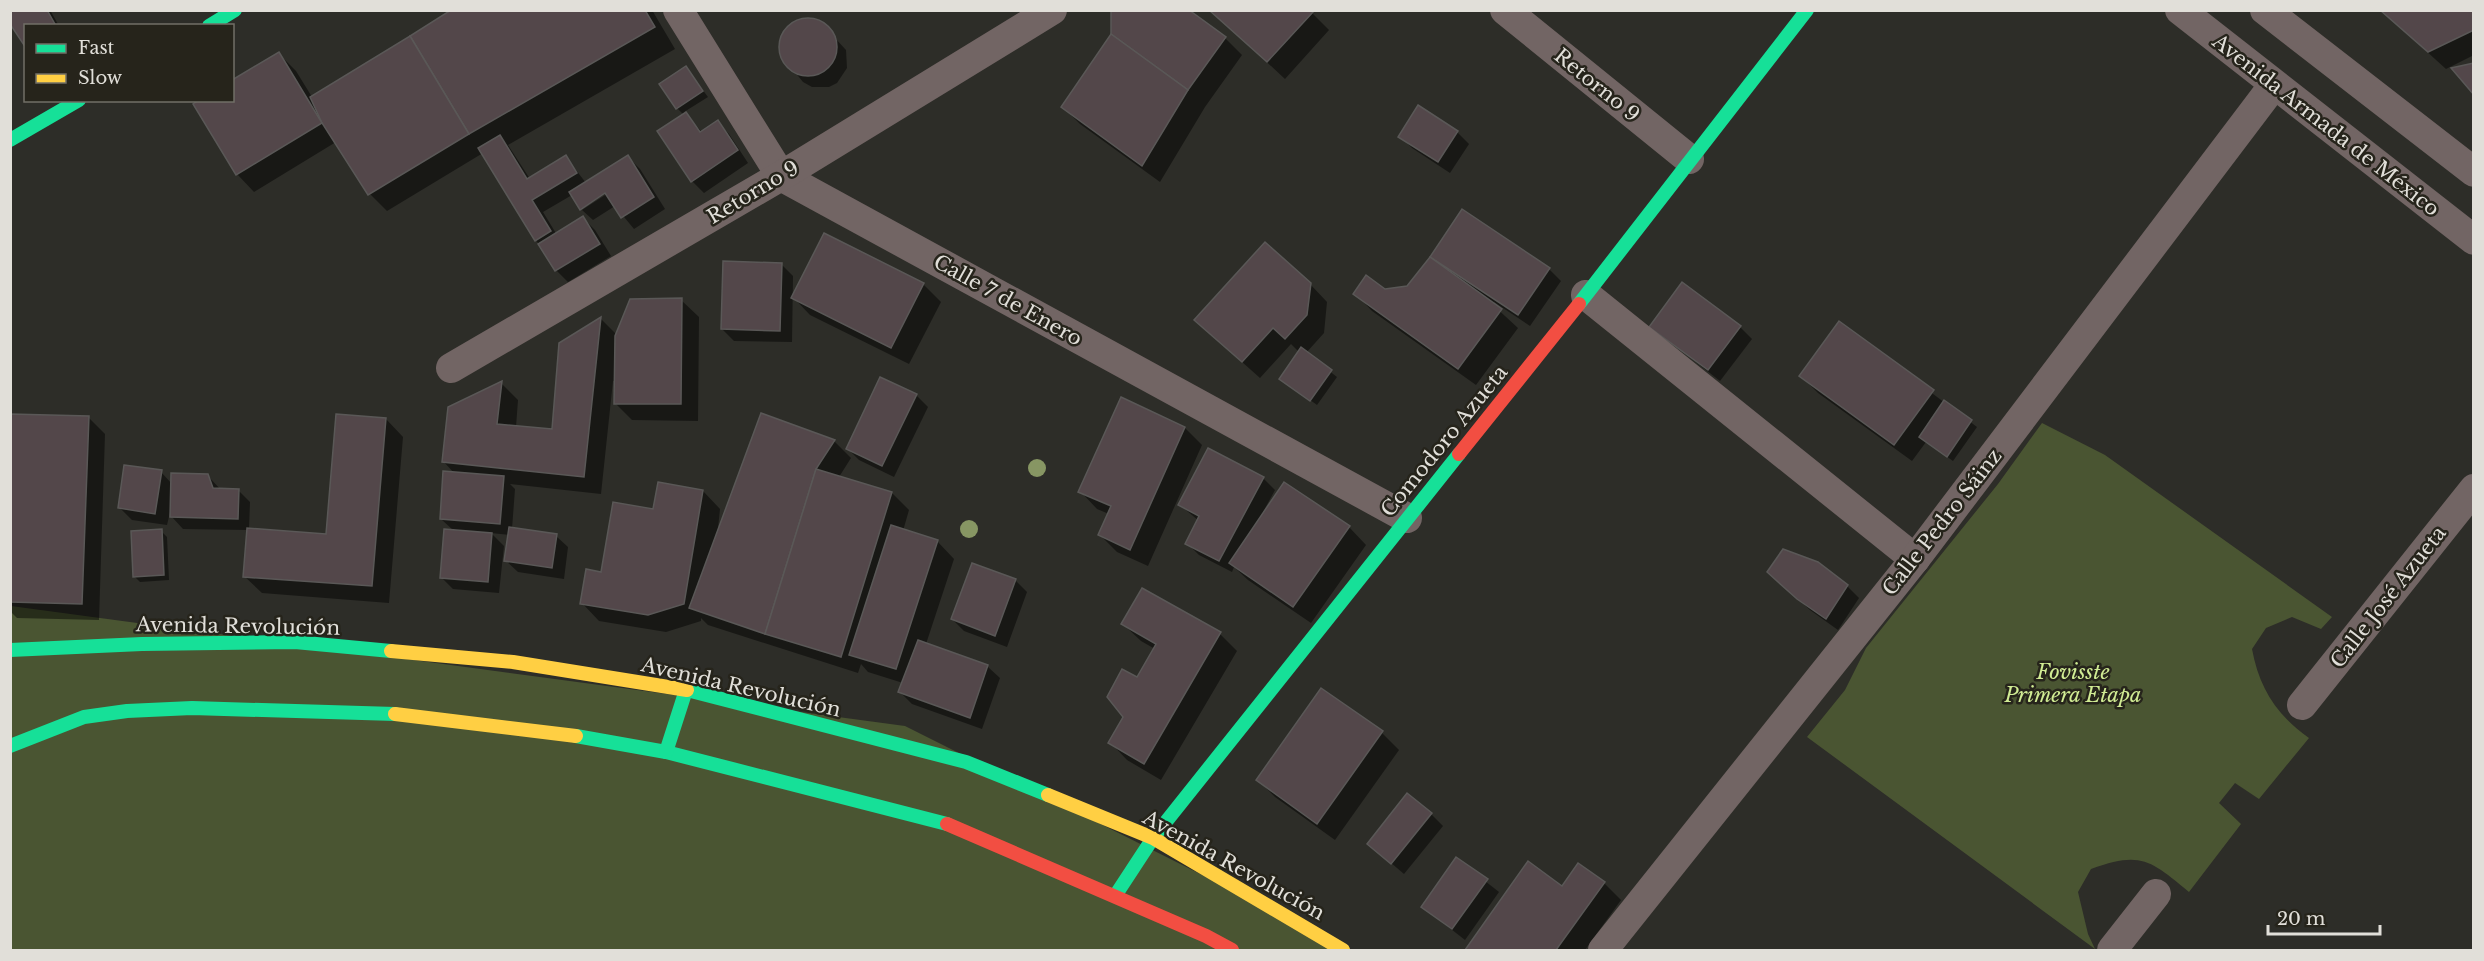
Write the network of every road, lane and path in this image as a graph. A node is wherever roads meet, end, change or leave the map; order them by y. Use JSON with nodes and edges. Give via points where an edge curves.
{"nodes":[{"id":1,"x":235,"y":10,"type":"edge"},
{"id":2,"x":678,"y":10,"type":"edge"},
{"id":3,"x":1052,"y":10,"type":"edge"},
{"id":4,"x":1505,"y":10,"type":"edge"},
{"id":5,"x":1807,"y":10,"type":"edge"},
{"id":6,"x":2180,"y":10,"type":"edge"},
{"id":7,"x":2265,"y":10,"type":"edge"},
{"id":8,"x":212,"y":24,"type":"edge"},
{"id":9,"x":2273,"y":86,"type":"junction"},
{"id":10,"x":76,"y":102,"type":"edge"},
{"id":11,"x":10,"y":140,"type":"edge"},
{"id":12,"x":1689,"y":159,"type":"junction"},
{"id":13,"x":2474,"y":172,"type":"edge"},
{"id":14,"x":781,"y":176,"type":"junction"},
{"id":15,"x":2474,"y":240,"type":"edge"},
{"id":16,"x":1586,"y":295,"type":"junction"},
{"id":17,"x":451,"y":368,"type":"dead end"},
{"id":18,"x":2474,"y":489,"type":"edge"},
{"id":19,"x":1407,"y":518,"type":"junction"},
{"id":20,"x":1915,"y":559,"type":"junction"},
{"id":21,"x":10,"y":651,"type":"edge"},
{"id":22,"x":686,"y":690,"type":"junction"},
{"id":23,"x":2302,"y":705,"type":"dead end"},
{"id":24,"x":10,"y":746,"type":"edge"},
{"id":25,"x":666,"y":752,"type":"junction"},
{"id":26,"x":1153,"y":838,"type":"junction"},
{"id":27,"x":2156,"y":894,"type":"dead end"},
{"id":28,"x":1115,"y":896,"type":"junction"},
{"id":29,"x":1232,"y":951,"type":"edge"},
{"id":30,"x":1343,"y":951,"type":"edge"},
{"id":31,"x":1603,"y":951,"type":"edge"},
{"id":32,"x":2112,"y":951,"type":"edge"}],
"edges":[{"from":1,"to":8,"type":"main road"},
{"from":2,"to":14,"type":"street","name":"Calle 7 de Enero"},
{"from":3,"to":14,"type":"street","name":"Retorno 9"},
{"from":4,"to":12,"type":"street","name":"Retorno 9"},
{"from":5,"to":12,"type":"main road","name":"Comodoro Azueta"},
{"from":6,"to":9,"type":"street","name":"Avenida Armada de México"},
{"from":7,"to":13,"type":"street"},
{"from":9,"to":15,"type":"street","name":"Avenida Armada de México"},
{"from":9,"to":20,"type":"street","name":"Calle Pedro Sáinz"},
{"from":10,"to":11,"type":"main road"},
{"from":12,"to":16,"type":"main road","name":"Comodoro Azueta"},
{"from":14,"to":17,"type":"street","name":"Retorno 9"},
{"from":14,"to":19,"type":"street","name":"Calle 7 de Enero"},
{"from":16,"to":19,"type":"main road","name":"Comodoro Azueta"},
{"from":16,"to":20,"type":"street"},
{"from":18,"to":23,"type":"street","name":"Calle José Azueta"},
{"from":19,"to":26,"type":"main road","name":"Comodoro Azueta"},
{"from":20,"to":31,"type":"street","name":"Calle Pedro Sáinz"},
{"from":21,"to":22,"type":"main road","name":"Avenida Revolución","via":[[295,642],[513,662]]},
{"from":22,"to":25,"type":"main road"},
{"from":22,"to":26,"type":"main road","name":"Avenida Revolución","via":[[966,762]]},
{"from":24,"to":25,"type":"main road","via":[[84,717],[192,708],[417,715],[595,738]]},
{"from":25,"to":28,"type":"main road","via":[[943,822]]},
{"from":26,"to":28,"type":"main road","name":"Comodoro Azueta"},
{"from":26,"to":30,"type":"main road","name":"Avenida Revolución"},
{"from":27,"to":32,"type":"street"},
{"from":28,"to":29,"type":"main road"}]}
